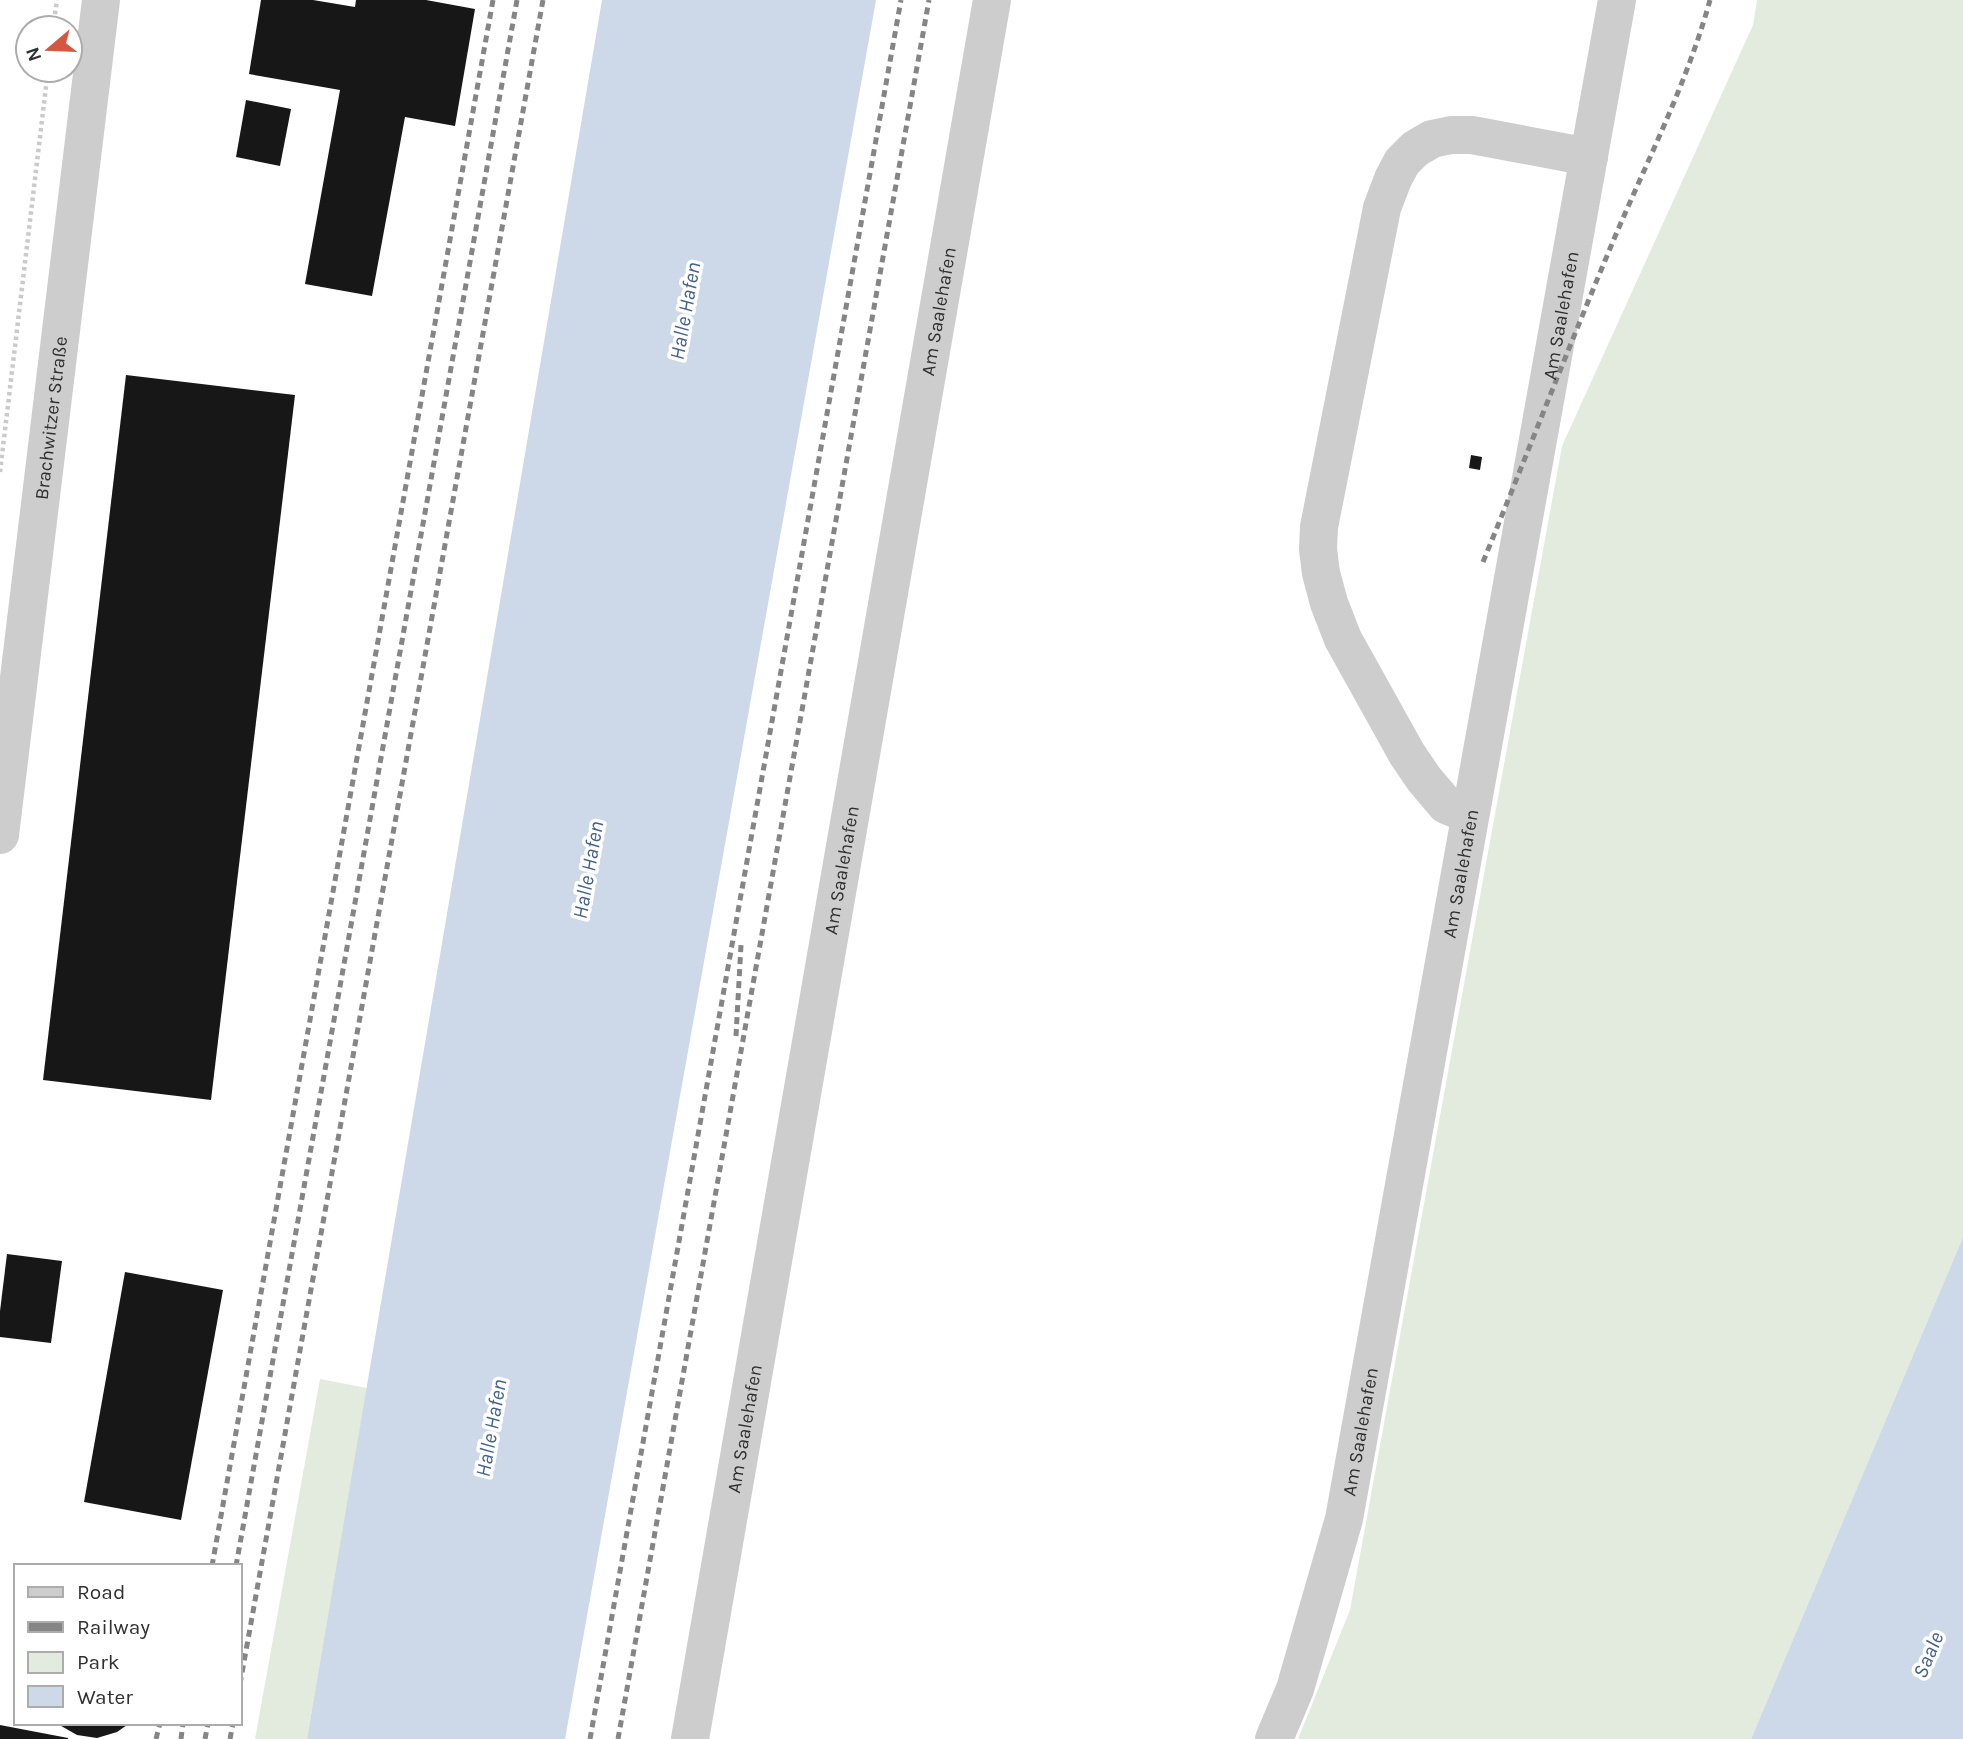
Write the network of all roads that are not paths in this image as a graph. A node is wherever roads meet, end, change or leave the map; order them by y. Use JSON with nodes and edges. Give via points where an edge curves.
{"nodes":[{"id":1,"x":101,"y":0,"type":"edge"},
{"id":2,"x":992,"y":0,"type":"edge"},
{"id":3,"x":1617,"y":0,"type":"edge"},
{"id":4,"x":1589,"y":157,"type":"junction"},
{"id":5,"x":1471,"y":815,"type":"junction"},
{"id":6,"x":0,"y":835,"type":"edge"},
{"id":7,"x":690,"y":1739,"type":"edge"},
{"id":8,"x":1274,"y":1739,"type":"edge"}],
"edges":[{"from":1,"to":6,"type":"street","name":"Brachwitzer Straße"},
{"from":2,"to":7,"type":"street","name":"Am Saalehafen"},
{"from":3,"to":4,"type":"street","name":"Am Saalehafen"},
{"from":4,"to":5,"type":"street","name":"Am Saalehafen"},
{"from":4,"to":5,"type":"street","via":[[1451,135],[1432,139],[1402,162],[1382,208],[1319,527],[1321,573],[1343,639],[1424,779],[1446,805]]},
{"from":5,"to":8,"type":"street","name":"Am Saalehafen","via":[[1344,1519],[1295,1689]]}]}
